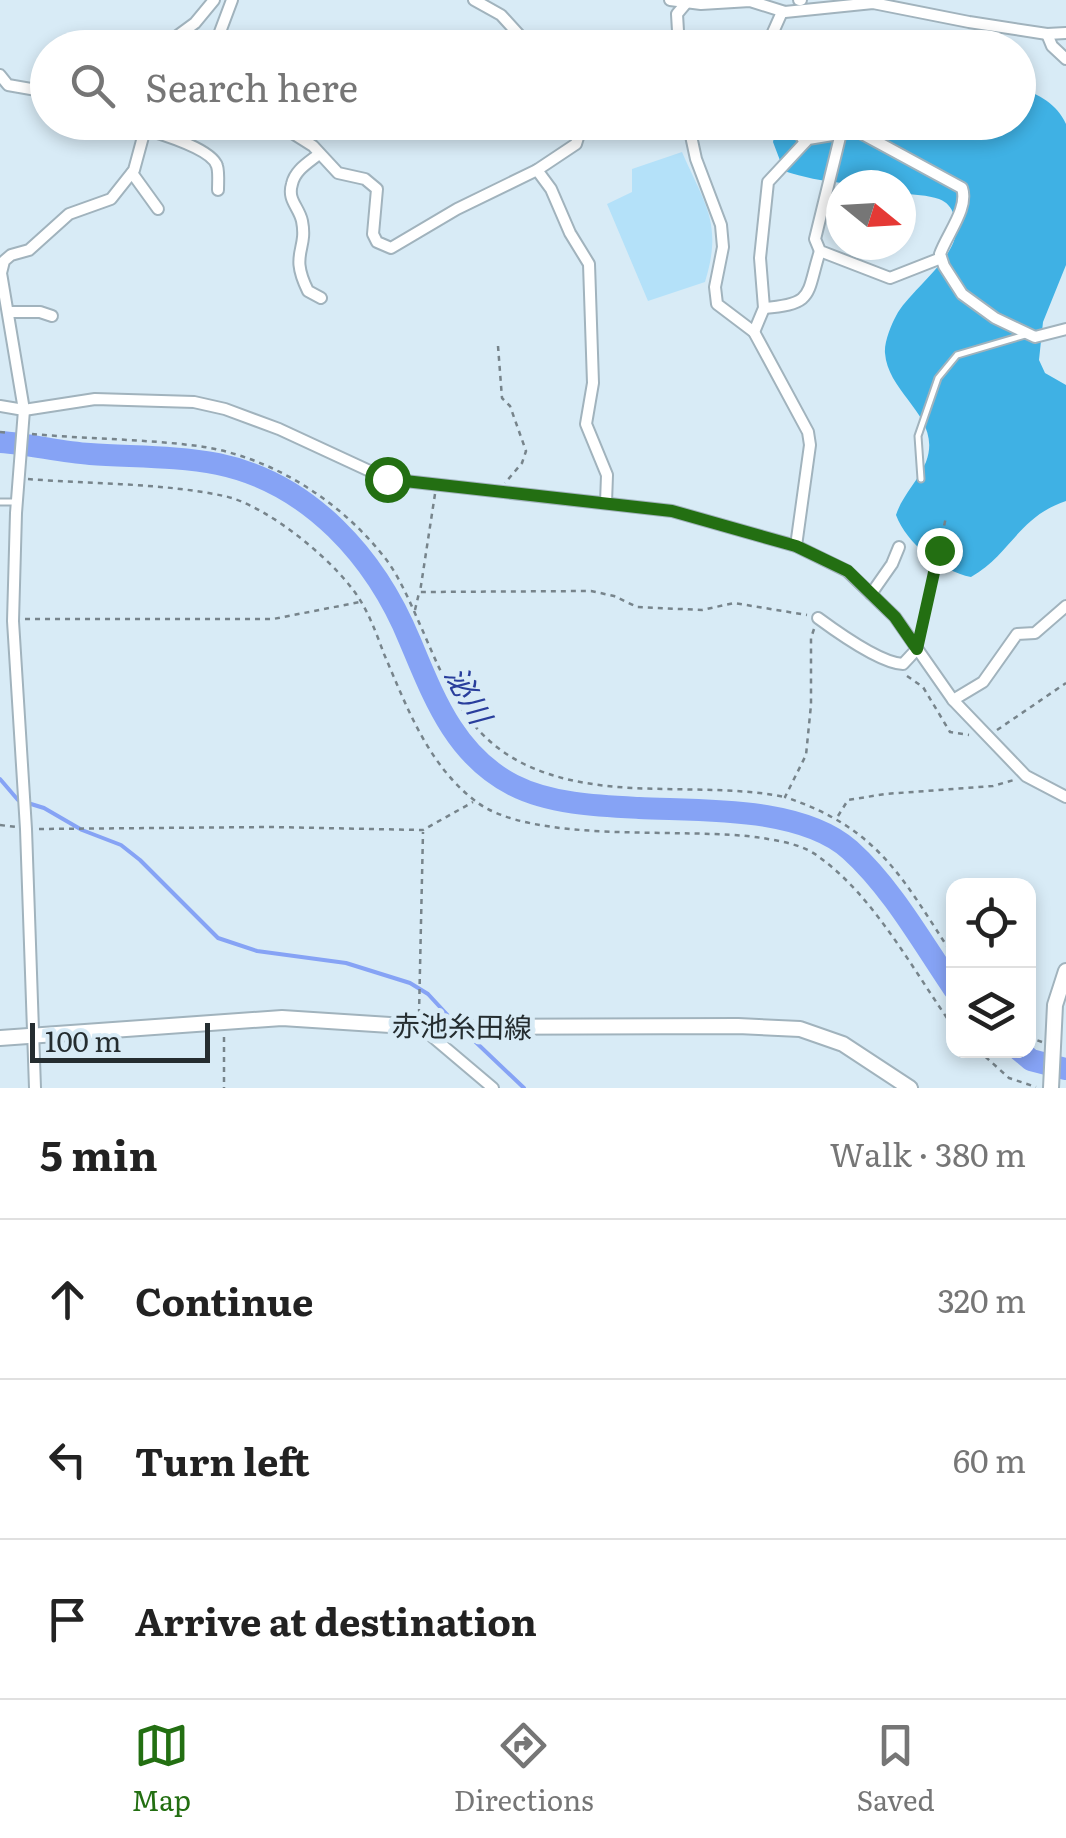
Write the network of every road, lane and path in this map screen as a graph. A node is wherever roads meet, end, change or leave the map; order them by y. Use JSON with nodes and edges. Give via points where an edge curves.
{"nodes":[{"id":1,"x":214,"y":0,"type":"edge"},
{"id":2,"x":232,"y":0,"type":"edge"},
{"id":3,"x":474,"y":0,"type":"edge"},
{"id":4,"x":670,"y":0,"type":"edge"},
{"id":5,"x":687,"y":2,"type":"edge"},
{"id":6,"x":799,"y":3,"type":"edge"},
{"id":7,"x":782,"y":12,"type":"junction"},
{"id":8,"x":185,"y":30,"type":"edge"},
{"id":9,"x":221,"y":30,"type":"edge"},
{"id":10,"x":515,"y":30,"type":"edge"},
{"id":11,"x":677,"y":30,"type":"edge"},
{"id":12,"x":774,"y":30,"type":"edge"},
{"id":13,"x":1025,"y":30,"type":"edge"},
{"id":14,"x":1036,"y":32,"type":"edge"},
{"id":15,"x":1066,"y":33,"type":"edge"},
{"id":16,"x":1047,"y":34,"type":"junction"},
{"id":17,"x":1066,"y":59,"type":"edge"},
{"id":18,"x":0,"y":75,"type":"edge"},
{"id":19,"x":30,"y":89,"type":"edge"},
{"id":20,"x":142,"y":140,"type":"edge"},
{"id":21,"x":178,"y":140,"type":"edge"},
{"id":22,"x":303,"y":140,"type":"edge"},
{"id":23,"x":577,"y":140,"type":"edge"},
{"id":24,"x":692,"y":140,"type":"edge"},
{"id":25,"x":813,"y":140,"type":"edge"},
{"id":26,"x":838,"y":140,"type":"edge"},
{"id":27,"x":882,"y":140,"type":"edge"},
{"id":28,"x":805,"y":142,"type":"joint"},
{"id":29,"x":318,"y":154,"type":"junction"},
{"id":30,"x":537,"y":170,"type":"junction"},
{"id":31,"x":132,"y":173,"type":"junction"},
{"id":32,"x":218,"y":190,"type":"dead end"},
{"id":33,"x":158,"y":209,"type":"dead end"},
{"id":34,"x":820,"y":251,"type":"junction"},
{"id":35,"x":942,"y":258,"type":"junction"},
{"id":36,"x":2,"y":260,"type":"edge"},
{"id":37,"x":321,"y":298,"type":"dead end"},
{"id":38,"x":764,"y":308,"type":"junction"},
{"id":39,"x":9,"y":312,"type":"junction"},
{"id":40,"x":52,"y":316,"type":"dead end"},
{"id":41,"x":1066,"y":329,"type":"edge"},
{"id":42,"x":754,"y":332,"type":"junction"},
{"id":43,"x":1028,"y":334,"type":"junction"},
{"id":44,"x":498,"y":346,"type":"dead end"},
{"id":45,"x":0,"y":406,"type":"edge"},
{"id":46,"x":24,"y":410,"type":"junction"},
{"id":47,"x":24,"y":436,"type":"junction"},
{"id":48,"x":19,"y":478,"type":"junction"},
{"id":49,"x":921,"y":479,"type":"dead end"},
{"id":50,"x":436,"y":487,"type":"junction"},
{"id":51,"x":498,"y":492,"type":"junction"},
{"id":52,"x":0,"y":502,"type":"edge"},
{"id":53,"x":17,"y":502,"type":"junction"},
{"id":54,"x":606,"y":504,"type":"junction"},
{"id":55,"x":946,"y":517,"type":"dead end"},
{"id":56,"x":796,"y":546,"type":"junction"},
{"id":57,"x":899,"y":547,"type":"dead end"},
{"id":58,"x":420,"y":592,"type":"junction"},
{"id":59,"x":871,"y":594,"type":"junction"},
{"id":60,"x":362,"y":602,"type":"junction"},
{"id":61,"x":1066,"y":606,"type":"edge"},
{"id":62,"x":414,"y":612,"type":"junction"},
{"id":63,"x":818,"y":618,"type":"junction"},
{"id":64,"x":13,"y":620,"type":"junction"},
{"id":65,"x":917,"y":649,"type":"junction"},
{"id":66,"x":892,"y":663,"type":"junction"},
{"id":67,"x":1066,"y":683,"type":"edge"},
{"id":68,"x":952,"y":700,"type":"junction"},
{"id":69,"x":984,"y":732,"type":"junction"},
{"id":70,"x":1024,"y":773,"type":"junction"},
{"id":71,"x":785,"y":797,"type":"junction"},
{"id":72,"x":1066,"y":798,"type":"edge"},
{"id":73,"x":475,"y":802,"type":"junction"},
{"id":74,"x":837,"y":817,"type":"junction"},
{"id":75,"x":0,"y":825,"type":"edge"},
{"id":76,"x":26,"y":829,"type":"junction"},
{"id":77,"x":422,"y":830,"type":"junction"},
{"id":78,"x":946,"y":944,"type":"edge"},
{"id":79,"x":1066,"y":971,"type":"edge"},
{"id":80,"x":946,"y":1017,"type":"edge"},
{"id":81,"x":224,"y":1020,"type":"junction"},
{"id":82,"x":421,"y":1027,"type":"junction"},
{"id":83,"x":34,"y":1035,"type":"junction"},
{"id":84,"x":0,"y":1038,"type":"edge"},
{"id":85,"x":1057,"y":1046,"type":"edge"},
{"id":86,"x":987,"y":1058,"type":"edge"},
{"id":87,"x":35,"y":1088,"type":"edge"},
{"id":88,"x":224,"y":1088,"type":"edge"},
{"id":89,"x":493,"y":1088,"type":"edge"},
{"id":90,"x":910,"y":1088,"type":"edge"},
{"id":91,"x":1037,"y":1088,"type":"edge"},
{"id":92,"x":1051,"y":1088,"type":"edge"}],
"edges":[{"from":1,"to":8,"type":"street"},
{"from":2,"to":9,"type":"street"},
{"from":3,"to":10,"type":"street"},
{"from":4,"to":5,"type":"street"},
{"from":5,"to":7,"type":"street","via":[[750,1]]},
{"from":5,"to":11,"type":"street","via":[[677,14]]},
{"from":6,"to":7,"type":"street"},
{"from":6,"to":13,"type":"street","via":[[873,3]]},
{"from":7,"to":12,"type":"street"},
{"from":14,"to":16,"type":"street"},
{"from":15,"to":16,"type":"street"},
{"from":16,"to":17,"type":"street"},
{"from":18,"to":19,"type":"street","via":[[8,85]]},
{"from":20,"to":31,"type":"street"},
{"from":21,"to":32,"type":"street","via":[[213,158]]},
{"from":22,"to":29,"type":"street"},
{"from":23,"to":30,"type":"street"},
{"from":24,"to":42,"type":"street","via":[[721,226],[718,304]]},
{"from":25,"to":28,"type":"street"},
{"from":26,"to":34,"type":"street","via":[[815,239]]},
{"from":27,"to":35,"type":"street","via":[[962,188],[962,208]]},
{"from":28,"to":38,"type":"street","via":[[768,182],[760,258]]},
{"from":29,"to":30,"type":"street","via":[[338,173],[377,188],[373,234],[391,248]]},
{"from":29,"to":37,"type":"street","via":[[290,186],[302,218],[296,264],[308,292]]},
{"from":30,"to":54,"type":"street","via":[[590,264],[593,383],[586,424],[608,475]]},
{"from":31,"to":33,"type":"street"},
{"from":31,"to":36,"type":"street","via":[[111,199],[70,214],[29,250]]},
{"from":34,"to":35,"type":"street","via":[[890,278]]},
{"from":34,"to":38,"type":"street","via":[[802,302]]},
{"from":35,"to":43,"type":"street","via":[[962,294]]},
{"from":36,"to":39,"type":"street"},
{"from":38,"to":42,"type":"street"},
{"from":39,"to":40,"type":"street"},
{"from":39,"to":46,"type":"street"},
{"from":41,"to":43,"type":"street"},
{"from":42,"to":56,"type":"street","via":[[808,432]]},
{"from":43,"to":49,"type":"lane","via":[[957,355],[938,378],[918,436]]},
{"from":44,"to":51,"type":"path","via":[[502,398],[526,451]]},
{"from":45,"to":46,"type":"street"},
{"from":46,"to":47,"type":"street"},
{"from":46,"to":50,"type":"street","via":[[96,400],[194,402],[278,430],[387,479]]},
{"from":47,"to":48,"type":"street"},
{"from":47,"to":62,"type":"path","via":[[201,446],[287,475],[362,532],[389,563]]},
{"from":48,"to":53,"type":"street"},
{"from":48,"to":60,"type":"path","via":[[226,496],[305,539]]},
{"from":50,"to":51,"type":"street"},
{"from":50,"to":58,"type":"path"},
{"from":51,"to":54,"type":"street"},
{"from":52,"to":53,"type":"lane"},
{"from":53,"to":64,"type":"street"},
{"from":54,"to":56,"type":"street","via":[[684,513]]},
{"from":55,"to":65,"type":"path"},
{"from":56,"to":59,"type":"street","via":[[848,571]]},
{"from":57,"to":59,"type":"street"},
{"from":58,"to":62,"type":"path"},
{"from":58,"to":63,"type":"path","via":[[591,591],[637,607],[702,610],[734,603]]},
{"from":59,"to":65,"type":"street"},
{"from":60,"to":64,"type":"path","via":[[273,620]]},
{"from":60,"to":73,"type":"path","via":[[412,720],[436,762]]},
{"from":61,"to":68,"type":"street","via":[[1035,633],[1017,634],[983,682]]},
{"from":62,"to":71,"type":"path","via":[[463,714],[524,764],[592,785]]},
{"from":63,"to":66,"type":"street"},
{"from":63,"to":71,"type":"path","via":[[811,638],[806,755]]},
{"from":64,"to":76,"type":"street"},
{"from":65,"to":66,"type":"street","via":[[903,664]]},
{"from":65,"to":68,"type":"street"},
{"from":66,"to":69,"type":"path","via":[[923,687],[950,732]]},
{"from":67,"to":69,"type":"path"},
{"from":68,"to":69,"type":"street"},
{"from":69,"to":70,"type":"street"},
{"from":70,"to":72,"type":"street"},
{"from":70,"to":74,"type":"path","via":[[993,786],[848,800]]},
{"from":71,"to":74,"type":"path"},
{"from":73,"to":77,"type":"path"},
{"from":73,"to":80,"type":"path","via":[[507,818],[550,826],[743,835],[816,854],[856,888]]},
{"from":74,"to":78,"type":"path","via":[[895,867]]},
{"from":75,"to":76,"type":"path"},
{"from":76,"to":77,"type":"path"},
{"from":76,"to":83,"type":"street"},
{"from":77,"to":82,"type":"path"},
{"from":79,"to":85,"type":"main road","via":[[1055,1005]]},
{"from":81,"to":82,"type":"main road","name":"赤池糸田線"},
{"from":81,"to":83,"type":"main road","name":"赤池糸田線"},
{"from":81,"to":88,"type":"path"},
{"from":82,"to":89,"type":"street"},
{"from":82,"to":90,"type":"main road","name":"赤池糸田線","via":[[800,1030],[843,1044]]},
{"from":83,"to":84,"type":"main road","name":"赤池糸田線"},
{"from":83,"to":87,"type":"street"},
{"from":85,"to":92,"type":"main road"},
{"from":86,"to":91,"type":"path","via":[[1009,1078]]}]}
